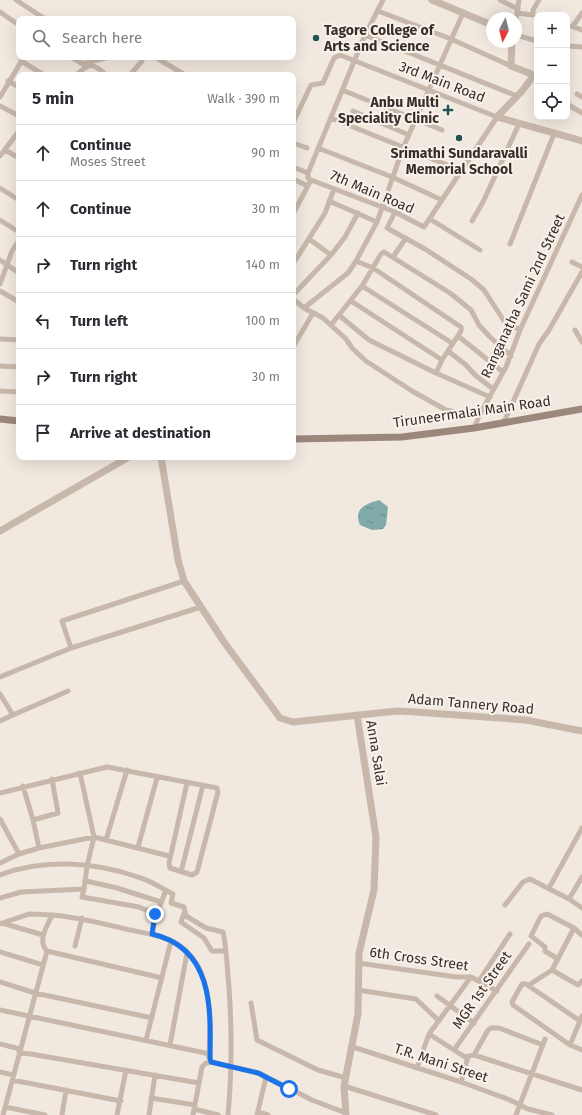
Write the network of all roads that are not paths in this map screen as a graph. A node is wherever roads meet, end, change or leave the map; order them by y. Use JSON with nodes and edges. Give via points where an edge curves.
{"nodes":[{"id":1,"x":16,"y":0,"type":"edge"},
{"id":2,"x":383,"y":0,"type":"edge"},
{"id":3,"x":432,"y":0,"type":"edge"},
{"id":4,"x":500,"y":0,"type":"edge"},
{"id":5,"x":519,"y":0,"type":"edge"},
{"id":6,"x":539,"y":0,"type":"edge"},
{"id":7,"x":444,"y":2,"type":"edge"},
{"id":8,"x":378,"y":11,"type":"junction"},
{"id":9,"x":518,"y":11,"type":"junction"},
{"id":10,"x":0,"y":12,"type":"edge"},
{"id":11,"x":534,"y":12,"type":"edge"},
{"id":12,"x":463,"y":13,"type":"junction"},
{"id":13,"x":582,"y":13,"type":"edge"},
{"id":14,"x":534,"y":15,"type":"edge"},
{"id":15,"x":40,"y":16,"type":"edge"},
{"id":16,"x":16,"y":23,"type":"edge"},
{"id":17,"x":486,"y":23,"type":"edge"},
{"id":18,"x":570,"y":26,"type":"edge"},
{"id":19,"x":582,"y":30,"type":"edge"},
{"id":20,"x":365,"y":36,"type":"junction"},
{"id":21,"x":522,"y":36,"type":"edge"},
{"id":22,"x":451,"y":39,"type":"junction"},
{"id":23,"x":534,"y":39,"type":"edge"},
{"id":24,"x":570,"y":47,"type":"edge"},
{"id":25,"x":582,"y":47,"type":"edge"},
{"id":26,"x":512,"y":48,"type":"edge"},
{"id":27,"x":21,"y":60,"type":"edge"},
{"id":28,"x":23,"y":60,"type":"edge"},
{"id":29,"x":77,"y":60,"type":"edge"},
{"id":30,"x":101,"y":60,"type":"edge"},
{"id":31,"x":160,"y":60,"type":"edge"},
{"id":32,"x":142,"y":61,"type":"dead end"},
{"id":33,"x":355,"y":61,"type":"junction"},
{"id":34,"x":440,"y":64,"type":"junction"},
{"id":35,"x":85,"y":65,"type":"junction"},
{"id":36,"x":511,"y":66,"type":"junction"},
{"id":37,"x":40,"y":72,"type":"edge"},
{"id":38,"x":79,"y":72,"type":"edge"},
{"id":39,"x":103,"y":72,"type":"edge"},
{"id":40,"x":133,"y":72,"type":"edge"},
{"id":41,"x":180,"y":72,"type":"edge"},
{"id":42,"x":534,"y":75,"type":"edge"},
{"id":43,"x":534,"y":78,"type":"edge"},
{"id":44,"x":8,"y":81,"type":"junction"},
{"id":45,"x":16,"y":85,"type":"edge"},
{"id":46,"x":342,"y":90,"type":"junction"},
{"id":47,"x":429,"y":90,"type":"junction"},
{"id":48,"x":0,"y":96,"type":"edge"},
{"id":49,"x":517,"y":96,"type":"junction"},
{"id":50,"x":0,"y":106,"type":"edge"},
{"id":51,"x":570,"y":106,"type":"edge"},
{"id":52,"x":353,"y":111,"type":"dead end"},
{"id":53,"x":582,"y":113,"type":"edge"},
{"id":54,"x":16,"y":114,"type":"edge"},
{"id":55,"x":296,"y":117,"type":"edge"},
{"id":56,"x":498,"y":117,"type":"junction"},
{"id":57,"x":331,"y":118,"type":"junction"},
{"id":58,"x":416,"y":120,"type":"junction"},
{"id":59,"x":519,"y":124,"type":"junction"},
{"id":60,"x":442,"y":130,"type":"dead end"},
{"id":61,"x":554,"y":134,"type":"junction"},
{"id":62,"x":16,"y":135,"type":"edge"},
{"id":63,"x":409,"y":135,"type":"junction"},
{"id":64,"x":582,"y":141,"type":"edge"},
{"id":65,"x":296,"y":144,"type":"edge"},
{"id":66,"x":307,"y":148,"type":"dead end"},
{"id":67,"x":318,"y":148,"type":"junction"},
{"id":68,"x":403,"y":148,"type":"junction"},
{"id":69,"x":5,"y":150,"type":"junction"},
{"id":70,"x":0,"y":156,"type":"edge"},
{"id":71,"x":16,"y":156,"type":"edge"},
{"id":72,"x":296,"y":168,"type":"edge"},
{"id":73,"x":462,"y":171,"type":"junction"},
{"id":74,"x":308,"y":173,"type":"junction"},
{"id":75,"x":392,"y":177,"type":"junction"},
{"id":76,"x":296,"y":180,"type":"edge"},
{"id":77,"x":310,"y":180,"type":"junction"},
{"id":78,"x":308,"y":186,"type":"junction"},
{"id":79,"x":0,"y":188,"type":"edge"},
{"id":80,"x":334,"y":189,"type":"junction"},
{"id":81,"x":582,"y":195,"type":"edge"},
{"id":82,"x":16,"y":198,"type":"edge"},
{"id":83,"x":442,"y":200,"type":"junction"},
{"id":84,"x":329,"y":201,"type":"junction"},
{"id":85,"x":382,"y":207,"type":"junction"},
{"id":86,"x":296,"y":208,"type":"edge"},
{"id":87,"x":395,"y":212,"type":"junction"},
{"id":88,"x":358,"y":213,"type":"junction"},
{"id":89,"x":430,"y":219,"type":"junction"},
{"id":90,"x":0,"y":220,"type":"edge"},
{"id":91,"x":472,"y":221,"type":"dead end"},
{"id":92,"x":377,"y":222,"type":"junction"},
{"id":93,"x":16,"y":230,"type":"edge"},
{"id":94,"x":406,"y":238,"type":"junction"},
{"id":95,"x":309,"y":239,"type":"junction"},
{"id":96,"x":510,"y":244,"type":"dead end"},
{"id":97,"x":16,"y":246,"type":"edge"},
{"id":98,"x":480,"y":250,"type":"dead end"},
{"id":99,"x":331,"y":255,"type":"junction"},
{"id":100,"x":393,"y":257,"type":"junction"},
{"id":101,"x":296,"y":259,"type":"edge"},
{"id":102,"x":0,"y":260,"type":"edge"},
{"id":103,"x":356,"y":261,"type":"junction"},
{"id":104,"x":572,"y":262,"type":"dead end"},
{"id":105,"x":7,"y":265,"type":"junction"},
{"id":106,"x":582,"y":267,"type":"edge"},
{"id":107,"x":373,"y":268,"type":"junction"},
{"id":108,"x":16,"y":271,"type":"edge"},
{"id":109,"x":582,"y":272,"type":"edge"},
{"id":110,"x":0,"y":284,"type":"edge"},
{"id":111,"x":362,"y":286,"type":"junction"},
{"id":112,"x":0,"y":291,"type":"edge"},
{"id":113,"x":296,"y":292,"type":"edge"},
{"id":114,"x":16,"y":300,"type":"edge"},
{"id":115,"x":296,"y":301,"type":"edge"},
{"id":116,"x":351,"y":301,"type":"junction"},
{"id":117,"x":304,"y":308,"type":"junction"},
{"id":118,"x":313,"y":312,"type":"junction"},
{"id":119,"x":340,"y":316,"type":"junction"},
{"id":120,"x":332,"y":325,"type":"junction"},
{"id":121,"x":520,"y":330,"type":"junction"},
{"id":122,"x":575,"y":330,"type":"dead end"},
{"id":123,"x":458,"y":336,"type":"junction"},
{"id":124,"x":0,"y":339,"type":"edge"},
{"id":125,"x":16,"y":340,"type":"edge"},
{"id":126,"x":296,"y":342,"type":"edge"},
{"id":127,"x":582,"y":342,"type":"edge"},
{"id":128,"x":452,"y":343,"type":"junction"},
{"id":129,"x":448,"y":350,"type":"junction"},
{"id":130,"x":511,"y":356,"type":"junction"},
{"id":131,"x":442,"y":360,"type":"junction"},
{"id":132,"x":0,"y":366,"type":"edge"},
{"id":133,"x":16,"y":367,"type":"edge"},
{"id":134,"x":503,"y":372,"type":"junction"},
{"id":135,"x":436,"y":373,"type":"junction"},
{"id":136,"x":493,"y":388,"type":"junction"},
{"id":137,"x":0,"y":390,"type":"edge"},
{"id":138,"x":16,"y":392,"type":"edge"},
{"id":139,"x":490,"y":396,"type":"junction"},
{"id":140,"x":582,"y":408,"type":"edge"},
{"id":141,"x":480,"y":414,"type":"junction"},
{"id":142,"x":0,"y":420,"type":"edge"},
{"id":143,"x":16,"y":421,"type":"edge"},
{"id":144,"x":504,"y":422,"type":"junction"},
{"id":145,"x":474,"y":428,"type":"junction"},
{"id":146,"x":296,"y":438,"type":"edge"},
{"id":147,"x":124,"y":460,"type":"edge"},
{"id":148,"x":161,"y":460,"type":"edge"},
{"id":149,"x":0,"y":530,"type":"edge"},
{"id":150,"x":184,"y":581,"type":"junction"},
{"id":151,"x":201,"y":607,"type":"junction"},
{"id":152,"x":72,"y":648,"type":"junction"},
{"id":153,"x":0,"y":677,"type":"edge"},
{"id":154,"x":68,"y":691,"type":"dead end"},
{"id":155,"x":0,"y":694,"type":"edge"},
{"id":156,"x":13,"y":715,"type":"junction"},
{"id":157,"x":357,"y":715,"type":"junction"},
{"id":158,"x":0,"y":721,"type":"edge"},
{"id":159,"x":582,"y":731,"type":"edge"},
{"id":160,"x":127,"y":770,"type":"junction"},
{"id":161,"x":80,"y":773,"type":"junction"},
{"id":162,"x":157,"y":778,"type":"junction"},
{"id":163,"x":52,"y":779,"type":"junction"},
{"id":164,"x":187,"y":783,"type":"junction"},
{"id":165,"x":203,"y":785,"type":"junction"},
{"id":166,"x":23,"y":786,"type":"junction"},
{"id":167,"x":0,"y":793,"type":"edge"},
{"id":168,"x":0,"y":819,"type":"edge"},
{"id":169,"x":33,"y":820,"type":"junction"},
{"id":170,"x":582,"y":828,"type":"edge"},
{"id":171,"x":94,"y":837,"type":"junction"},
{"id":172,"x":106,"y":840,"type":"junction"},
{"id":173,"x":38,"y":848,"type":"junction"},
{"id":174,"x":138,"y":848,"type":"junction"},
{"id":175,"x":19,"y":854,"type":"junction"},
{"id":176,"x":169,"y":856,"type":"junction"},
{"id":177,"x":6,"y":860,"type":"junction"},
{"id":178,"x":0,"y":863,"type":"edge"},
{"id":179,"x":87,"y":866,"type":"junction"},
{"id":180,"x":10,"y":871,"type":"junction"},
{"id":181,"x":181,"y":872,"type":"junction"},
{"id":182,"x":0,"y":875,"type":"edge"},
{"id":183,"x":582,"y":877,"type":"edge"},
{"id":184,"x":86,"y":881,"type":"junction"},
{"id":185,"x":549,"y":888,"type":"junction"},
{"id":186,"x":84,"y":889,"type":"junction"},
{"id":187,"x":166,"y":890,"type":"junction"},
{"id":188,"x":0,"y":898,"type":"edge"},
{"id":189,"x":569,"y":899,"type":"junction"},
{"id":190,"x":162,"y":902,"type":"junction"},
{"id":191,"x":505,"y":905,"type":"dead end"},
{"id":192,"x":582,"y":908,"type":"edge"},
{"id":193,"x":184,"y":913,"type":"junction"},
{"id":194,"x":156,"y":914,"type":"junction"},
{"id":195,"x":52,"y":915,"type":"junction"},
{"id":196,"x":82,"y":918,"type":"junction"},
{"id":197,"x":1,"y":923,"type":"edge"},
{"id":198,"x":574,"y":928,"type":"junction"},
{"id":199,"x":152,"y":934,"type":"junction"},
{"id":200,"x":510,"y":934,"type":"dead end"},
{"id":201,"x":43,"y":935,"type":"junction"},
{"id":202,"x":582,"y":935,"type":"edge"},
{"id":203,"x":171,"y":941,"type":"junction"},
{"id":204,"x":529,"y":944,"type":"dead end"},
{"id":205,"x":75,"y":946,"type":"dead end"},
{"id":206,"x":47,"y":951,"type":"junction"},
{"id":207,"x":226,"y":951,"type":"junction"},
{"id":208,"x":0,"y":952,"type":"edge"},
{"id":209,"x":187,"y":953,"type":"junction"},
{"id":210,"x":558,"y":959,"type":"junction"},
{"id":211,"x":358,"y":963,"type":"junction"},
{"id":212,"x":43,"y":965,"type":"junction"},
{"id":213,"x":552,"y":970,"type":"junction"},
{"id":214,"x":472,"y":977,"type":"junction"},
{"id":215,"x":162,"y":978,"type":"junction"},
{"id":216,"x":479,"y":981,"type":"junction"},
{"id":217,"x":582,"y":981,"type":"edge"},
{"id":218,"x":0,"y":982,"type":"edge"},
{"id":219,"x":529,"y":985,"type":"junction"},
{"id":220,"x":358,"y":990,"type":"junction"},
{"id":221,"x":497,"y":991,"type":"junction"},
{"id":222,"x":35,"y":993,"type":"junction"},
{"id":223,"x":437,"y":996,"type":"dead end"},
{"id":224,"x":251,"y":1003,"type":"dead end"},
{"id":225,"x":450,"y":1007,"type":"junction"},
{"id":226,"x":0,"y":1010,"type":"edge"},
{"id":227,"x":28,"y":1016,"type":"junction"},
{"id":228,"x":152,"y":1018,"type":"junction"},
{"id":229,"x":581,"y":1019,"type":"edge"},
{"id":230,"x":439,"y":1021,"type":"junction"},
{"id":231,"x":474,"y":1023,"type":"junction"},
{"id":232,"x":429,"y":1034,"type":"junction"},
{"id":233,"x":545,"y":1039,"type":"dead end"},
{"id":234,"x":146,"y":1040,"type":"junction"},
{"id":235,"x":0,"y":1044,"type":"edge"},
{"id":236,"x":170,"y":1045,"type":"junction"},
{"id":237,"x":543,"y":1045,"type":"junction"},
{"id":238,"x":570,"y":1045,"type":"junction"},
{"id":239,"x":353,"y":1047,"type":"junction"},
{"id":240,"x":20,"y":1050,"type":"junction"},
{"id":241,"x":454,"y":1050,"type":"junction"},
{"id":242,"x":582,"y":1050,"type":"edge"},
{"id":243,"x":210,"y":1054,"type":"junction"},
{"id":244,"x":474,"y":1055,"type":"junction"},
{"id":245,"x":468,"y":1057,"type":"junction"},
{"id":246,"x":211,"y":1062,"type":"junction"},
{"id":247,"x":232,"y":1067,"type":"junction"},
{"id":248,"x":417,"y":1068,"type":"junction"},
{"id":249,"x":126,"y":1070,"type":"junction"},
{"id":250,"x":0,"y":1072,"type":"edge"},
{"id":251,"x":532,"y":1073,"type":"junction"},
{"id":252,"x":155,"y":1075,"type":"junction"},
{"id":253,"x":266,"y":1077,"type":"junction"},
{"id":254,"x":12,"y":1078,"type":"junction"},
{"id":255,"x":346,"y":1078,"type":"junction"},
{"id":256,"x":461,"y":1082,"type":"junction"},
{"id":257,"x":199,"y":1083,"type":"junction"},
{"id":258,"x":344,"y":1086,"type":"junction"},
{"id":259,"x":66,"y":1090,"type":"junction"},
{"id":260,"x":582,"y":1090,"type":"edge"},
{"id":261,"x":151,"y":1098,"type":"junction"},
{"id":262,"x":121,"y":1101,"type":"junction"},
{"id":263,"x":520,"y":1106,"type":"junction"},
{"id":264,"x":195,"y":1107,"type":"junction"},
{"id":265,"x":5,"y":1108,"type":"junction"},
{"id":266,"x":333,"y":1108,"type":"junction"},
{"id":267,"x":258,"y":1114,"type":"edge"},
{"id":268,"x":346,"y":1114,"type":"edge"},
{"id":269,"x":3,"y":1115,"type":"edge"},
{"id":270,"x":45,"y":1115,"type":"edge"},
{"id":271,"x":62,"y":1115,"type":"edge"},
{"id":272,"x":117,"y":1115,"type":"edge"},
{"id":273,"x":149,"y":1115,"type":"edge"},
{"id":274,"x":193,"y":1115,"type":"edge"},
{"id":275,"x":218,"y":1115,"type":"edge"},
{"id":276,"x":228,"y":1115,"type":"edge"},
{"id":277,"x":268,"y":1115,"type":"edge"},
{"id":278,"x":330,"y":1115,"type":"edge"},
{"id":279,"x":436,"y":1115,"type":"edge"},
{"id":280,"x":516,"y":1115,"type":"edge"},
{"id":281,"x":552,"y":1115,"type":"edge"}],
"edges":[{"from":1,"to":15,"type":"street"},
{"from":2,"to":8,"type":"street"},
{"from":3,"to":7,"type":"street"},
{"from":4,"to":9,"type":"street"},
{"from":5,"to":9,"type":"street"},
{"from":6,"to":11,"type":"street"},
{"from":7,"to":12,"type":"street"},
{"from":8,"to":20,"type":"street"},
{"from":8,"to":22,"type":"street"},
{"from":9,"to":14,"type":"street"},
{"from":10,"to":16,"type":"street"},
{"from":12,"to":17,"type":"street"},
{"from":12,"to":22,"type":"street"},
{"from":13,"to":18,"type":"street"},
{"from":18,"to":19,"type":"street"},
{"from":20,"to":33,"type":"street"},
{"from":20,"to":34,"type":"street"},
{"from":21,"to":23,"type":"street"},
{"from":22,"to":34,"type":"street"},
{"from":22,"to":36,"type":"street"},
{"from":24,"to":25,"type":"street"},
{"from":26,"to":36,"type":"street"},
{"from":27,"to":44,"type":"street"},
{"from":28,"to":37,"type":"street"},
{"from":29,"to":35,"type":"street"},
{"from":30,"to":35,"type":"street"},
{"from":31,"to":41,"type":"street"},
{"from":32,"to":40,"type":"street"},
{"from":33,"to":46,"type":"street"},
{"from":33,"to":47,"type":"street","name":"3rd Main Road"},
{"from":33,"to":55,"type":"street","name":"3rd Main Road","via":[[336,55],[323,83],[311,85]]},
{"from":34,"to":47,"type":"street"},
{"from":34,"to":49,"type":"street"},
{"from":35,"to":38,"type":"street"},
{"from":35,"to":39,"type":"street","via":[[97,67]]},
{"from":36,"to":42,"type":"street"},
{"from":43,"to":49,"type":"street"},
{"from":44,"to":45,"type":"street"},
{"from":44,"to":48,"type":"street"},
{"from":46,"to":57,"type":"street"},
{"from":46,"to":58,"type":"street"},
{"from":47,"to":56,"type":"street","name":"3rd Main Road"},
{"from":47,"to":58,"type":"street"},
{"from":49,"to":56,"type":"street"},
{"from":50,"to":54,"type":"street"},
{"from":51,"to":53,"type":"street"},
{"from":52,"to":63,"type":"street"},
{"from":56,"to":59,"type":"street"},
{"from":56,"to":73,"type":"street"},
{"from":57,"to":67,"type":"street"},
{"from":57,"to":68,"type":"street"},
{"from":58,"to":60,"type":"street"},
{"from":58,"to":63,"type":"street"},
{"from":59,"to":61,"type":"street"},
{"from":59,"to":91,"type":"street"},
{"from":61,"to":64,"type":"street"},
{"from":61,"to":96,"type":"street"},
{"from":62,"to":69,"type":"street"},
{"from":63,"to":68,"type":"street"},
{"from":65,"to":66,"type":"street"},
{"from":67,"to":74,"type":"street"},
{"from":67,"to":75,"type":"street"},
{"from":68,"to":73,"type":"street"},
{"from":68,"to":75,"type":"street"},
{"from":69,"to":70,"type":"street"},
{"from":69,"to":71,"type":"street"},
{"from":72,"to":74,"type":"street"},
{"from":73,"to":83,"type":"street"},
{"from":74,"to":77,"type":"street"},
{"from":75,"to":83,"type":"street"},
{"from":75,"to":85,"type":"street"},
{"from":76,"to":78,"type":"street"},
{"from":77,"to":78,"type":"street"},
{"from":77,"to":80,"type":"street","name":"7th Main Road"},
{"from":78,"to":86,"type":"street"},
{"from":79,"to":82,"type":"street"},
{"from":80,"to":84,"type":"street"},
{"from":80,"to":85,"type":"street","name":"7th Main Road"},
{"from":81,"to":121,"type":"street","name":"Ranganatha Sami 2nd Street"},
{"from":83,"to":89,"type":"street"},
{"from":84,"to":88,"type":"street"},
{"from":84,"to":95,"type":"street","via":[[325,213]]},
{"from":85,"to":87,"type":"street","name":"7th Main Road"},
{"from":85,"to":92,"type":"street"},
{"from":87,"to":89,"type":"street","name":"7th Main Road","via":[[424,227]]},
{"from":87,"to":94,"type":"street","via":[[387,228]]},
{"from":88,"to":92,"type":"street"},
{"from":88,"to":99,"type":"street","via":[[345,237]]},
{"from":89,"to":98,"type":"street"},
{"from":90,"to":93,"type":"street"},
{"from":92,"to":103,"type":"street"},
{"from":94,"to":100,"type":"street"},
{"from":94,"to":121,"type":"street","via":[[471,279],[484,290],[502,318]]},
{"from":95,"to":99,"type":"street"},
{"from":95,"to":101,"type":"street"},
{"from":97,"to":105,"type":"street"},
{"from":99,"to":113,"type":"street"},
{"from":100,"to":107,"type":"street","via":[[386,253],[381,254]]},
{"from":100,"to":130,"type":"street","via":[[450,293],[471,310],[479,325]]},
{"from":102,"to":105,"type":"street"},
{"from":103,"to":107,"type":"street"},
{"from":103,"to":117,"type":"street","via":[[348,273]]},
{"from":104,"to":106,"type":"street"},
{"from":105,"to":108,"type":"street"},
{"from":105,"to":110,"type":"street"},
{"from":107,"to":111,"type":"street"},
{"from":107,"to":123,"type":"street","via":[[461,327]]},
{"from":109,"to":144,"type":"street","via":[[550,330],[539,344]]},
{"from":111,"to":116,"type":"street"},
{"from":111,"to":128,"type":"street"},
{"from":112,"to":114,"type":"street"},
{"from":115,"to":117,"type":"street"},
{"from":116,"to":119,"type":"street"},
{"from":116,"to":131,"type":"street"},
{"from":117,"to":118,"type":"street"},
{"from":118,"to":120,"type":"street"},
{"from":118,"to":126,"type":"street"},
{"from":119,"to":120,"type":"street"},
{"from":119,"to":135,"type":"street","via":[[369,340]]},
{"from":120,"to":141,"type":"street","via":[[366,361],[412,391],[446,410]]},
{"from":121,"to":130,"type":"street","name":"Ranganatha Sami 2nd Street"},
{"from":122,"to":127,"type":"street"},
{"from":123,"to":128,"type":"street"},
{"from":123,"to":134,"type":"street"},
{"from":124,"to":125,"type":"street"},
{"from":128,"to":129,"type":"street"},
{"from":129,"to":131,"type":"street"},
{"from":129,"to":136,"type":"street","via":[[466,364],[475,376]]},
{"from":130,"to":134,"type":"street","name":"Ranganatha Sami 2nd Street"},
{"from":131,"to":135,"type":"street"},
{"from":132,"to":133,"type":"street"},
{"from":134,"to":136,"type":"street","name":"Ranganatha Sami 2nd Street"},
{"from":135,"to":139,"type":"street"},
{"from":136,"to":139,"type":"street","name":"Ranganatha Sami 2nd Street"},
{"from":137,"to":138,"type":"street"},
{"from":139,"to":141,"type":"street","name":"Ranganatha Sami 2nd Street"},
{"from":140,"to":144,"type":"main road","name":"Tiruneermalai Main Road"},
{"from":141,"to":145,"type":"street","name":"Ranganatha Sami 2nd Street"},
{"from":142,"to":143,"type":"main road"},
{"from":144,"to":145,"type":"main road","name":"Tiruneermalai Main Road"},
{"from":145,"to":146,"type":"main road","name":"Tiruneermalai Main Road","via":[[402,437]]},
{"from":147,"to":149,"type":"street"},
{"from":148,"to":150,"type":"street","name":"Anna Salai","via":[[178,560]]},
{"from":150,"to":151,"type":"street","name":"Anna Salai"},
{"from":150,"to":152,"type":"street","via":[[62,621]]},
{"from":151,"to":152,"type":"street"},
{"from":151,"to":157,"type":"street","name":"Anna Salai","via":[[280,718],[293,722]]},
{"from":152,"to":153,"type":"street"},
{"from":154,"to":156,"type":"street"},
{"from":155,"to":156,"type":"street"},
{"from":156,"to":158,"type":"street"},
{"from":157,"to":159,"type":"street","name":"Adam Tannery Road","via":[[398,712],[460,714],[526,720]]},
{"from":157,"to":211,"type":"street","name":"Anna Salai","via":[[376,837],[374,890]]},
{"from":160,"to":161,"type":"street","via":[[107,767]]},
{"from":160,"to":162,"type":"street"},
{"from":160,"to":172,"type":"street"},
{"from":161,"to":163,"type":"street"},
{"from":161,"to":171,"type":"street"},
{"from":162,"to":164,"type":"street"},
{"from":162,"to":174,"type":"street"},
{"from":163,"to":166,"type":"street"},
{"from":163,"to":169,"type":"street","via":[[58,813]]},
{"from":164,"to":165,"type":"street"},
{"from":164,"to":176,"type":"street"},
{"from":165,"to":181,"type":"street"},
{"from":165,"to":181,"type":"street","via":[[217,788],[218,792],[196,872],[192,875]]},
{"from":166,"to":167,"type":"street"},
{"from":166,"to":169,"type":"street"},
{"from":168,"to":175,"type":"street"},
{"from":169,"to":173,"type":"street"},
{"from":170,"to":185,"type":"street"},
{"from":171,"to":172,"type":"street"},
{"from":171,"to":173,"type":"street"},
{"from":171,"to":179,"type":"street"},
{"from":172,"to":174,"type":"street"},
{"from":173,"to":175,"type":"street"},
{"from":174,"to":176,"type":"street"},
{"from":175,"to":177,"type":"street"},
{"from":176,"to":181,"type":"street","via":[[169,866]]},
{"from":177,"to":178,"type":"street"},
{"from":177,"to":180,"type":"street"},
{"from":179,"to":180,"type":"street","via":[[26,866]]},
{"from":179,"to":184,"type":"street"},
{"from":179,"to":187,"type":"street","via":[[140,877]]},
{"from":180,"to":182,"type":"street"},
{"from":183,"to":189,"type":"street"},
{"from":184,"to":186,"type":"street"},
{"from":184,"to":190,"type":"street"},
{"from":185,"to":189,"type":"street"},
{"from":185,"to":191,"type":"street","via":[[533,880],[527,880]]},
{"from":186,"to":188,"type":"street","via":[[22,892]]},
{"from":186,"to":194,"type":"street","via":[[82,899],[139,907]]},
{"from":187,"to":190,"type":"street"},
{"from":187,"to":193,"type":"street","via":[[173,894],[171,903],[184,907]]},
{"from":189,"to":192,"type":"street"},
{"from":190,"to":194,"type":"street"},
{"from":193,"to":207,"type":"street","via":[[206,928],[223,932]]},
{"from":193,"to":207,"type":"street","via":[[181,922],[204,938],[212,951]]},
{"from":194,"to":199,"type":"street"},
{"from":195,"to":196,"type":"street"},
{"from":195,"to":197,"type":"street","via":[[29,914]]},
{"from":195,"to":201,"type":"street"},
{"from":196,"to":199,"type":"street"},
{"from":196,"to":205,"type":"street"},
{"from":197,"to":201,"type":"street"},
{"from":198,"to":202,"type":"street"},
{"from":198,"to":210,"type":"street"},
{"from":198,"to":210,"type":"street","via":[[543,914],[531,933],[532,939]]},
{"from":199,"to":203,"type":"street"},
{"from":200,"to":216,"type":"street"},
{"from":201,"to":206,"type":"street","via":[[42,944]]},
{"from":203,"to":209,"type":"street"},
{"from":203,"to":215,"type":"street"},
{"from":204,"to":221,"type":"street","name":"MGR 1st Street"},
{"from":206,"to":212,"type":"street"},
{"from":206,"to":215,"type":"street"},
{"from":207,"to":247,"type":"street","via":[[232,1026]]},
{"from":208,"to":212,"type":"street"},
{"from":209,"to":236,"type":"street"},
{"from":209,"to":243,"type":"street","via":[[197,963],[206,988]]},
{"from":210,"to":213,"type":"street"},
{"from":211,"to":214,"type":"street","name":"6th Cross Street"},
{"from":211,"to":220,"type":"street","name":"Anna Salai"},
{"from":212,"to":222,"type":"street"},
{"from":213,"to":217,"type":"street","via":[[578,985]]},
{"from":213,"to":219,"type":"street"},
{"from":214,"to":216,"type":"street","name":"6th Cross Street"},
{"from":214,"to":225,"type":"street"},
{"from":215,"to":228,"type":"street"},
{"from":216,"to":221,"type":"street","name":"6th Cross Street"},
{"from":218,"to":222,"type":"street"},
{"from":219,"to":229,"type":"street"},
{"from":219,"to":238,"type":"street","via":[[522,984],[514,997],[513,1005]]},
{"from":220,"to":230,"type":"street","via":[[416,999]]},
{"from":220,"to":239,"type":"street","name":"Anna Salai","via":[[358,1014]]},
{"from":221,"to":231,"type":"street","name":"MGR 1st Street"},
{"from":222,"to":227,"type":"street"},
{"from":222,"to":228,"type":"street"},
{"from":223,"to":225,"type":"street"},
{"from":224,"to":255,"type":"street","via":[[257,1040],[318,1070]]},
{"from":225,"to":230,"type":"street"},
{"from":225,"to":231,"type":"street"},
{"from":226,"to":227,"type":"street"},
{"from":227,"to":234,"type":"street"},
{"from":227,"to":240,"type":"street"},
{"from":228,"to":234,"type":"street"},
{"from":229,"to":238,"type":"street"},
{"from":230,"to":232,"type":"street"},
{"from":231,"to":241,"type":"street","name":"MGR 1st Street"},
{"from":232,"to":241,"type":"street"},
{"from":232,"to":248,"type":"street"},
{"from":233,"to":237,"type":"street"},
{"from":234,"to":236,"type":"street"},
{"from":235,"to":240,"type":"street"},
{"from":236,"to":243,"type":"street"},
{"from":237,"to":244,"type":"street","via":[[499,1028],[491,1028]]},
{"from":237,"to":251,"type":"street"},
{"from":238,"to":242,"type":"street"},
{"from":239,"to":248,"type":"street","name":"T.R. Mani Street"},
{"from":239,"to":255,"type":"street","name":"Anna Salai"},
{"from":240,"to":249,"type":"street"},
{"from":240,"to":254,"type":"street"},
{"from":241,"to":245,"type":"street"},
{"from":243,"to":246,"type":"street"},
{"from":244,"to":245,"type":"street"},
{"from":244,"to":251,"type":"street"},
{"from":245,"to":256,"type":"street"},
{"from":246,"to":247,"type":"street"},
{"from":246,"to":257,"type":"street","via":[[203,1064]]},
{"from":247,"to":253,"type":"street"},
{"from":247,"to":276,"type":"street"},
{"from":248,"to":256,"type":"street","name":"T.R. Mani Street"},
{"from":249,"to":252,"type":"street"},
{"from":249,"to":262,"type":"street"},
{"from":250,"to":254,"type":"street"},
{"from":251,"to":260,"type":"street"},
{"from":251,"to":263,"type":"street"},
{"from":252,"to":257,"type":"street"},
{"from":252,"to":261,"type":"street"},
{"from":253,"to":266,"type":"street"},
{"from":253,"to":267,"type":"street"},
{"from":254,"to":259,"type":"street"},
{"from":254,"to":265,"type":"street"},
{"from":255,"to":258,"type":"street","name":"Anna Salai"},
{"from":256,"to":263,"type":"street","name":"T.R. Mani Street"},
{"from":257,"to":264,"type":"street"},
{"from":258,"to":268,"type":"street","name":"Anna Salai"},
{"from":258,"to":279,"type":"street"},
{"from":259,"to":262,"type":"street"},
{"from":259,"to":271,"type":"street"},
{"from":261,"to":264,"type":"street"},
{"from":261,"to":273,"type":"street"},
{"from":262,"to":272,"type":"street"},
{"from":263,"to":280,"type":"street"},
{"from":263,"to":281,"type":"street","name":"T.R. Mani Street"},
{"from":264,"to":274,"type":"street"},
{"from":264,"to":275,"type":"street"},
{"from":265,"to":269,"type":"street"},
{"from":265,"to":270,"type":"street"},
{"from":266,"to":268,"type":"street"},
{"from":266,"to":278,"type":"street"},
{"from":267,"to":277,"type":"street"}]}
